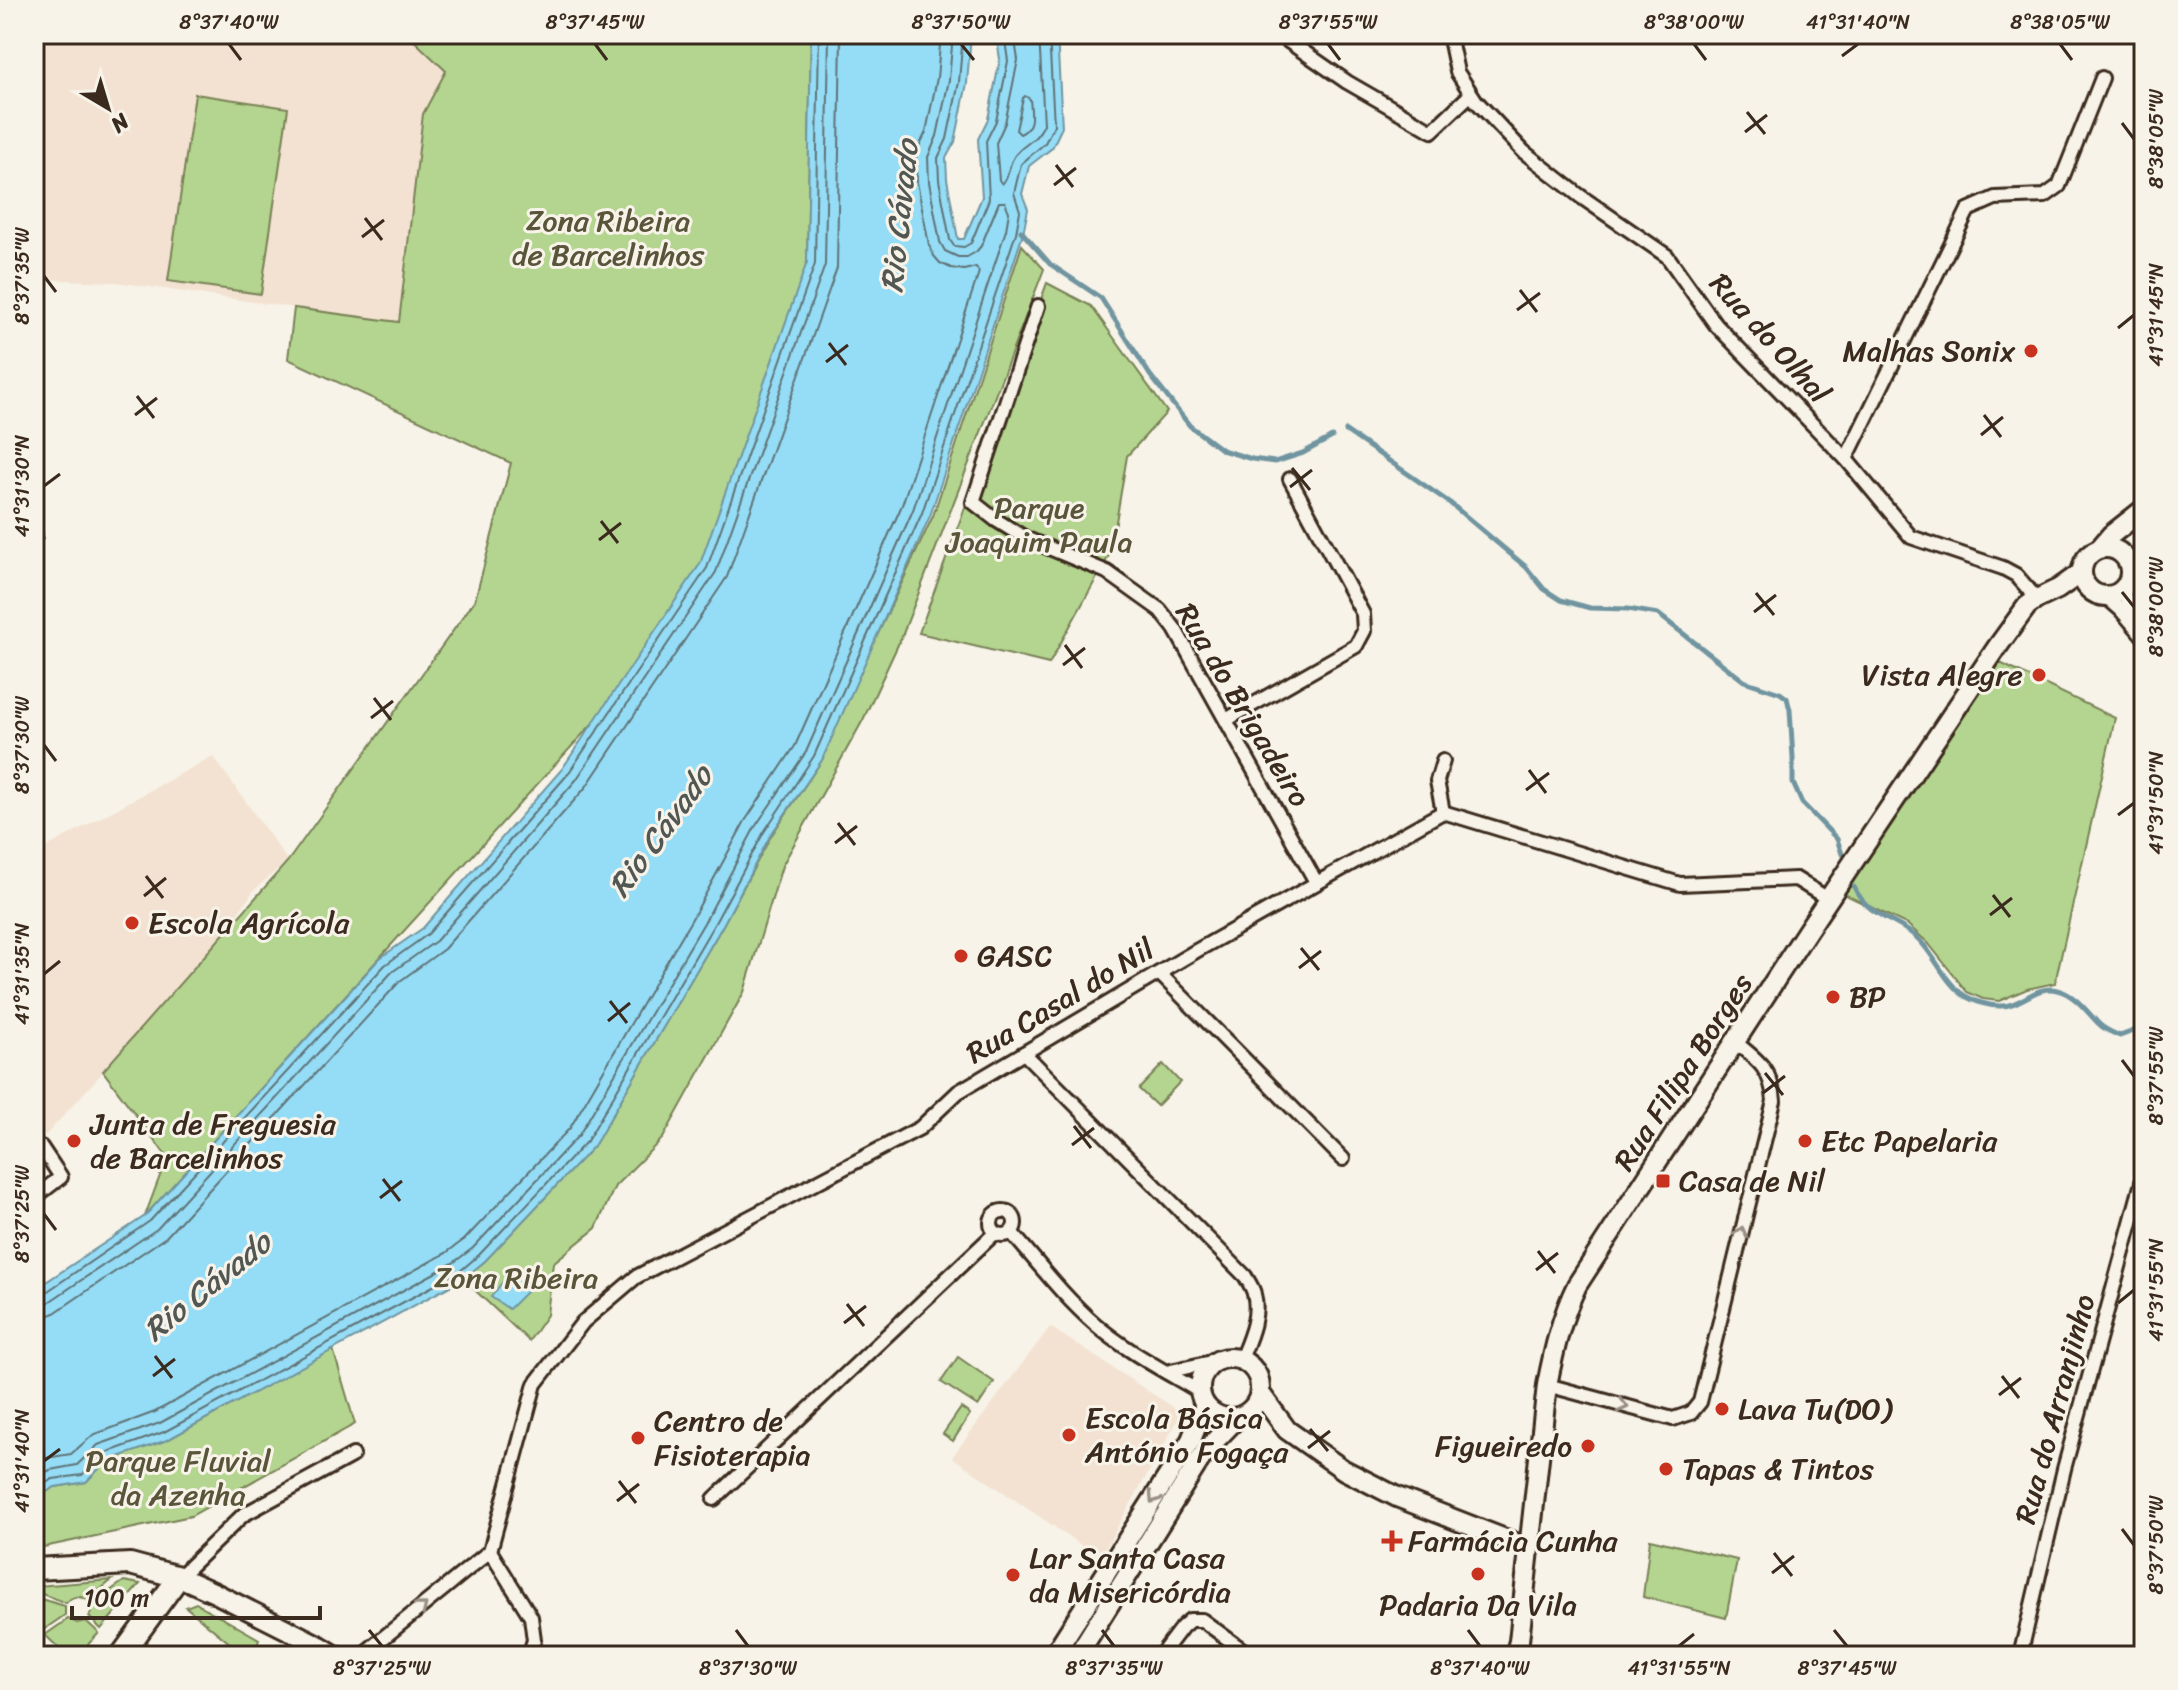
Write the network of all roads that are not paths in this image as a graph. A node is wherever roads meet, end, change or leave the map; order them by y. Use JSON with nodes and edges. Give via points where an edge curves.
{"nodes":[{"id":1,"x":1278,"y":34,"type":"edge"},
{"id":2,"x":1449,"y":34,"type":"edge"},
{"id":3,"x":2102,"y":78,"type":"dead end"},
{"id":4,"x":1471,"y":94,"type":"junction"},
{"id":5,"x":1038,"y":306,"type":"dead end"},
{"id":6,"x":1846,"y":459,"type":"junction"},
{"id":7,"x":1290,"y":479,"type":"dead end"},
{"id":8,"x":2137,"y":515,"type":"edge"},
{"id":9,"x":2100,"y":548,"type":"junction"},
{"id":10,"x":2082,"y":572,"type":"junction"},
{"id":11,"x":2123,"y":579,"type":"edge"},
{"id":12,"x":2058,"y":589,"type":"junction"},
{"id":13,"x":2037,"y":599,"type":"junction"},
{"id":14,"x":2135,"y":626,"type":"junction"},
{"id":15,"x":2144,"y":637,"type":"edge"},
{"id":16,"x":1226,"y":720,"type":"junction"},
{"id":17,"x":1443,"y":761,"type":"dead end"},
{"id":18,"x":1443,"y":812,"type":"junction"},
{"id":19,"x":1316,"y":882,"type":"junction"},
{"id":20,"x":1828,"y":899,"type":"junction"},
{"id":21,"x":1159,"y":973,"type":"junction"},
{"id":22,"x":1735,"y":1042,"type":"junction"},
{"id":23,"x":1024,"y":1053,"type":"junction"},
{"id":24,"x":41,"y":1147,"type":"dead end"},
{"id":25,"x":1343,"y":1159,"type":"dead end"},
{"id":26,"x":2144,"y":1175,"type":"edge"},
{"id":27,"x":34,"y":1198,"type":"edge"},
{"id":28,"x":1011,"y":1232,"type":"junction"},
{"id":29,"x":995,"y":1233,"type":"junction"},
{"id":30,"x":1241,"y":1359,"type":"junction"},
{"id":31,"x":1216,"y":1361,"type":"junction"},
{"id":32,"x":1166,"y":1372,"type":"junction"},
{"id":33,"x":1547,"y":1385,"type":"junction"},
{"id":34,"x":1260,"y":1393,"type":"junction"},
{"id":35,"x":1202,"y":1398,"type":"junction"},
{"id":36,"x":1241,"y":1416,"type":"junction"},
{"id":37,"x":1282,"y":1425,"type":"junction"},
{"id":38,"x":353,"y":1455,"type":"dead end"},
{"id":39,"x":714,"y":1499,"type":"dead end"},
{"id":40,"x":1528,"y":1548,"type":"junction"},
{"id":41,"x":490,"y":1551,"type":"junction"},
{"id":42,"x":34,"y":1569,"type":"edge"},
{"id":43,"x":179,"y":1577,"type":"junction"},
{"id":44,"x":121,"y":1656,"type":"edge"},
{"id":45,"x":336,"y":1656,"type":"edge"},
{"id":46,"x":361,"y":1656,"type":"edge"},
{"id":47,"x":529,"y":1656,"type":"edge"},
{"id":48,"x":1053,"y":1656,"type":"edge"},
{"id":49,"x":1077,"y":1656,"type":"edge"},
{"id":50,"x":1160,"y":1656,"type":"edge"},
{"id":51,"x":1251,"y":1656,"type":"edge"},
{"id":52,"x":1515,"y":1656,"type":"edge"},
{"id":53,"x":2020,"y":1656,"type":"edge"}],
"edges":[{"from":1,"to":4,"type":"street","via":[[1432,131]]},
{"from":2,"to":4,"type":"street","name":"Rua do Olhal","via":[[1457,72]]},
{"from":3,"to":6,"type":"street","via":[[2059,186],[2045,196],[1995,198],[1968,210]]},
{"from":4,"to":6,"type":"street","name":"Rua do Olhal","via":[[1524,152],[1667,256],[1716,325]]},
{"from":5,"to":16,"type":"street","name":"Rua do Brigadeiro","via":[[973,502],[1025,538],[1107,572],[1160,610]]},
{"from":6,"to":13,"type":"street","name":"Rua do Olhal","via":[[1911,537],[2003,568]]},
{"from":7,"to":16,"type":"street","via":[[1363,614],[1364,631],[1356,646]]},
{"from":8,"to":9,"type":"main road"},
{"from":8,"to":11,"type":"main road"},
{"from":9,"to":10,"type":"main road","name":"Rua Filipa Borges","via":[[2085,559]]},
{"from":9,"to":11,"type":"main road","via":[[2114,548]]},
{"from":10,"to":11,"type":"main road","via":[[2082,578]]},
{"from":10,"to":12,"type":"main road","name":"Rua Filipa Borges"},
{"from":11,"to":12,"type":"main road","name":"Rua Filipa Borges"},
{"from":11,"to":14,"type":"street"},
{"from":11,"to":14,"type":"street"},
{"from":12,"to":13,"type":"main road","name":"Rua Filipa Borges"},
{"from":13,"to":20,"type":"main road","name":"Rua Filipa Borges","via":[[1998,646]]},
{"from":14,"to":15,"type":"street"},
{"from":16,"to":19,"type":"street","name":"Rua do Brigadeiro"},
{"from":17,"to":18,"type":"street","via":[[1437,781]]},
{"from":18,"to":19,"type":"street","name":"Rua Casal do Nil"},
{"from":18,"to":20,"type":"street","via":[[1680,884],[1796,879]]},
{"from":19,"to":21,"type":"street","name":"Rua Casal do Nil"},
{"from":20,"to":22,"type":"main road","name":"Rua Filipa Borges"},
{"from":21,"to":23,"type":"street","name":"Rua Casal do Nil"},
{"from":21,"to":25,"type":"street"},
{"from":22,"to":33,"type":"main road","name":"Rua Filipa Borges","via":[[1577,1285],[1554,1345]]},
{"from":33,"to":22,"type":"street","one_way":true,"via":[[1673,1419],[1691,1413],[1700,1402],[1774,1101],[1769,1073]]},
{"from":23,"to":30,"type":"street","via":[[1245,1276],[1254,1293],[1255,1314]]},
{"from":23,"to":41,"type":"street","name":"Rua Casal do Nil","via":[[958,1092],[920,1128],[636,1277],[583,1322],[535,1384]]},
{"from":24,"to":27,"type":"street","via":[[61,1177]]},
{"from":26,"to":53,"type":"street","name":"Rua do Arranjinho","via":[[2064,1469]]},
{"from":28,"to":29,"type":"street"},
{"from":28,"to":29,"type":"street","via":[[1014,1217],[1000,1210],[991,1218]]},
{"from":28,"to":32,"type":"street","via":[[1090,1319]]},
{"from":29,"to":39,"type":"street"},
{"from":30,"to":31,"type":"main road"},
{"from":30,"to":34,"type":"main road","via":[[1257,1373]]},
{"from":31,"to":32,"type":"street"},
{"from":31,"to":35,"type":"main road","via":[[1203,1374]]},
{"from":32,"to":35,"type":"street"},
{"from":33,"to":40,"type":"main road","name":"Rua Filipa Borges"},
{"from":34,"to":36,"type":"main road","via":[[1253,1409]]},
{"from":34,"to":37,"type":"main road"},
{"from":35,"to":36,"type":"main road","via":[[1219,1416]]},
{"from":35,"to":48,"type":"main road","one_way":true,"via":[[1191,1440]]},
{"from":36,"to":37,"type":"main road"},
{"from":36,"to":49,"type":"main road","via":[[1206,1450]]},
{"from":37,"to":40,"type":"main road","via":[[1366,1482]]},
{"from":38,"to":43,"type":"street","via":[[243,1515]]},
{"from":40,"to":52,"type":"main road","name":"Rua Filipa Borges"},
{"from":46,"to":41,"type":"street","one_way":true},
{"from":41,"to":47,"type":"street","via":[[531,1617],[534,1640]]},
{"from":42,"to":43,"type":"main road","via":[[130,1564]]},
{"from":43,"to":44,"type":"main road"},
{"from":43,"to":45,"type":"main road"},
{"from":50,"to":51,"type":"street","via":[[1190,1620],[1202,1620]]}]}
